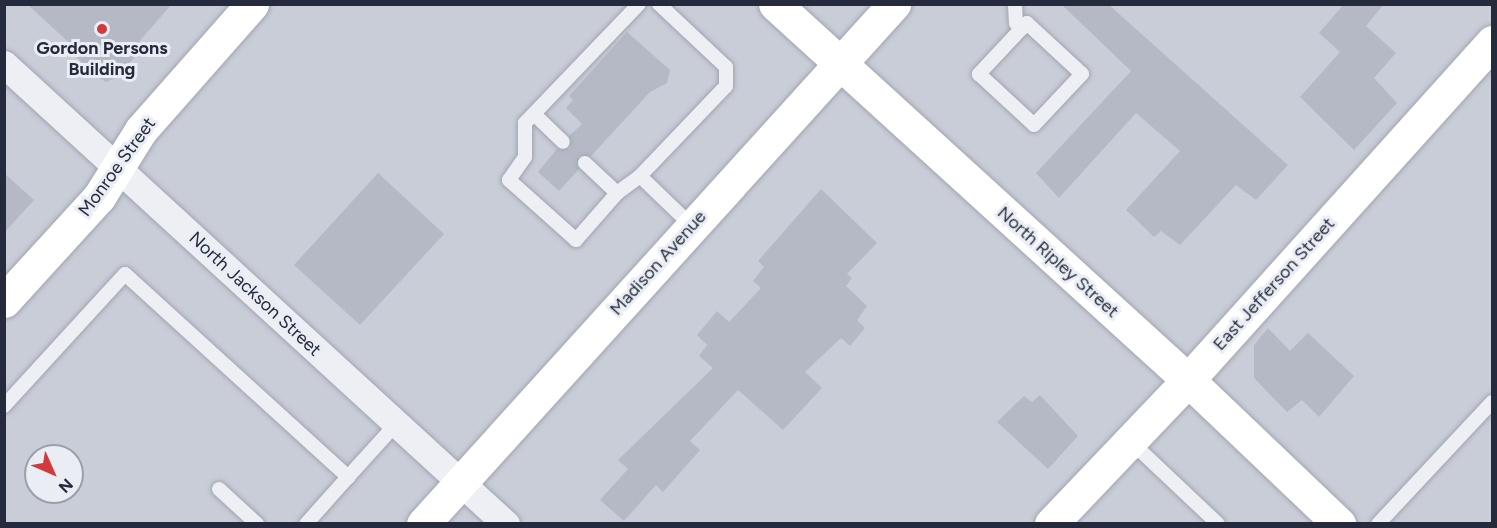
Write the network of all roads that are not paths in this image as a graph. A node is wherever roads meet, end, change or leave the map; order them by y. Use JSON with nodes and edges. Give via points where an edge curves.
{"nodes":[{"id":1,"x":252,"y":4,"type":"edge"},
{"id":2,"x":639,"y":4,"type":"edge"},
{"id":3,"x":659,"y":4,"type":"edge"},
{"id":4,"x":775,"y":4,"type":"edge"},
{"id":5,"x":894,"y":4,"type":"edge"},
{"id":6,"x":1016,"y":5,"type":"edge"},
{"id":7,"x":1000,"y":23,"type":"dead end"},
{"id":8,"x":1018,"y":26,"type":"junction"},
{"id":9,"x":1492,"y":42,"type":"edge"},
{"id":10,"x":4,"y":64,"type":"edge"},
{"id":11,"x":840,"y":64,"type":"junction"},
{"id":12,"x":534,"y":114,"type":"junction"},
{"id":13,"x":563,"y":142,"type":"dead end"},
{"id":14,"x":585,"y":163,"type":"dead end"},
{"id":15,"x":116,"y":166,"type":"junction"},
{"id":16,"x":640,"y":176,"type":"junction"},
{"id":17,"x":617,"y":193,"type":"junction"},
{"id":18,"x":692,"y":225,"type":"junction"},
{"id":19,"x":4,"y":301,"type":"edge"},
{"id":20,"x":1188,"y":380,"type":"junction"},
{"id":21,"x":1492,"y":402,"type":"edge"},
{"id":22,"x":4,"y":406,"type":"edge"},
{"id":23,"x":396,"y":424,"type":"junction"},
{"id":24,"x":1129,"y":440,"type":"junction"},
{"id":25,"x":348,"y":477,"type":"junction"},
{"id":26,"x":459,"y":482,"type":"junction"},
{"id":27,"x":219,"y":489,"type":"dead end"},
{"id":28,"x":257,"y":524,"type":"edge"},
{"id":29,"x":306,"y":524,"type":"edge"},
{"id":30,"x":423,"y":524,"type":"edge"},
{"id":31,"x":506,"y":524,"type":"edge"},
{"id":32,"x":1051,"y":524,"type":"edge"},
{"id":33,"x":1218,"y":524,"type":"edge"},
{"id":34,"x":1339,"y":524,"type":"edge"},
{"id":35,"x":1378,"y":524,"type":"edge"}],
"edges":[{"from":1,"to":15,"type":"main road","name":"Monroe Street","via":[[141,130]]},
{"from":2,"to":12,"type":"lane"},
{"from":3,"to":16,"type":"lane","via":[[726,67],[726,86]]},
{"from":4,"to":11,"type":"main road","name":"North Ripley Street"},
{"from":5,"to":11,"type":"main road","name":"Madison Avenue"},
{"from":6,"to":8,"type":"lane"},
{"from":7,"to":8,"type":"lane"},
{"from":8,"to":8,"type":"lane","via":[[979,74],[1034,125],[1082,74],[1027,23]]},
{"from":9,"to":20,"type":"main road","name":"East Jefferson Street"},
{"from":10,"to":15,"type":"street","name":"North Jackson Street"},
{"from":11,"to":18,"type":"main road","name":"Madison Avenue"},
{"from":11,"to":20,"type":"main road","name":"North Ripley Street"},
{"from":12,"to":13,"type":"lane"},
{"from":12,"to":17,"type":"lane","via":[[525,123],[525,157],[509,180],[576,240]]},
{"from":14,"to":17,"type":"lane"},
{"from":15,"to":19,"type":"main road","name":"Monroe Street","via":[[99,197]]},
{"from":15,"to":23,"type":"street","name":"North Jackson Street"},
{"from":16,"to":17,"type":"lane"},
{"from":16,"to":18,"type":"lane"},
{"from":18,"to":26,"type":"main road","name":"Madison Avenue"},
{"from":20,"to":24,"type":"main road","name":"East Jefferson Street"},
{"from":20,"to":34,"type":"main road","name":"North Ripley Street"},
{"from":21,"to":35,"type":"lane"},
{"from":22,"to":25,"type":"lane","via":[[125,274]]},
{"from":23,"to":25,"type":"lane"},
{"from":23,"to":26,"type":"street","name":"North Jackson Street"},
{"from":24,"to":32,"type":"main road","name":"East Jefferson Street"},
{"from":24,"to":33,"type":"lane"},
{"from":25,"to":29,"type":"lane"},
{"from":26,"to":30,"type":"main road","name":"Madison Avenue"},
{"from":26,"to":31,"type":"street","name":"North Jackson Street"},
{"from":27,"to":28,"type":"lane"}]}
